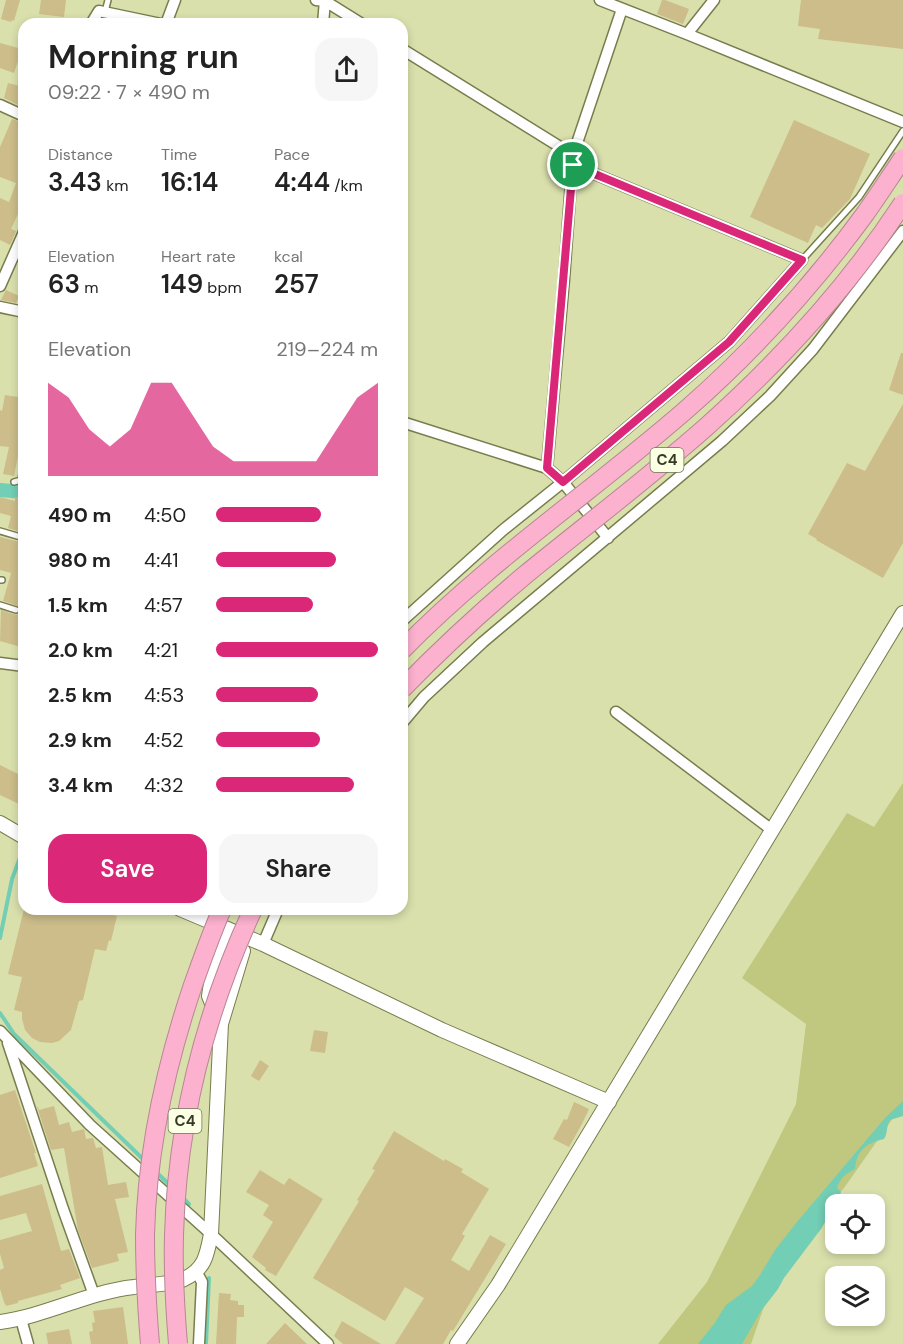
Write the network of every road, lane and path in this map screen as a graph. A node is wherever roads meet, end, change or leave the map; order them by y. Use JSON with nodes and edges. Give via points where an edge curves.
{"nodes":[{"id":1,"x":108,"y":0,"type":"edge"},
{"id":2,"x":175,"y":0,"type":"edge"},
{"id":3,"x":322,"y":0,"type":"edge"},
{"id":4,"x":600,"y":0,"type":"edge"},
{"id":5,"x":714,"y":0,"type":"edge"},
{"id":6,"x":622,"y":9,"type":"junction"},
{"id":7,"x":105,"y":12,"type":"junction"},
{"id":8,"x":95,"y":18,"type":"edge"},
{"id":9,"x":133,"y":18,"type":"edge"},
{"id":10,"x":168,"y":18,"type":"edge"},
{"id":11,"x":323,"y":18,"type":"edge"},
{"id":12,"x":352,"y":18,"type":"edge"},
{"id":13,"x":687,"y":34,"type":"junction"},
{"id":14,"x":408,"y":53,"type":"edge"},
{"id":15,"x":0,"y":105,"type":"edge"},
{"id":16,"x":18,"y":113,"type":"edge"},
{"id":17,"x":903,"y":122,"type":"edge"},
{"id":18,"x":903,"y":131,"type":"edge"},
{"id":19,"x":903,"y":158,"type":"edge"},
{"id":20,"x":573,"y":160,"type":"junction"},
{"id":21,"x":903,"y":203,"type":"edge"},
{"id":22,"x":903,"y":231,"type":"edge"},
{"id":23,"x":18,"y":246,"type":"edge"},
{"id":24,"x":802,"y":260,"type":"junction"},
{"id":25,"x":0,"y":286,"type":"edge"},
{"id":26,"x":0,"y":307,"type":"edge"},
{"id":27,"x":18,"y":311,"type":"edge"},
{"id":28,"x":408,"y":424,"type":"edge"},
{"id":29,"x":547,"y":468,"type":"junction"},
{"id":30,"x":18,"y":481,"type":"edge"},
{"id":31,"x":14,"y":482,"type":"dead end"},
{"id":32,"x":563,"y":482,"type":"junction"},
{"id":33,"x":0,"y":531,"type":"edge"},
{"id":34,"x":18,"y":536,"type":"edge"},
{"id":35,"x":608,"y":538,"type":"junction"},
{"id":36,"x":0,"y":605,"type":"edge"},
{"id":37,"x":16,"y":610,"type":"dead end"},
{"id":38,"x":903,"y":613,"type":"edge"},
{"id":39,"x":408,"y":616,"type":"edge"},
{"id":40,"x":408,"y":644,"type":"edge"},
{"id":41,"x":0,"y":663,"type":"edge"},
{"id":42,"x":18,"y":665,"type":"edge"},
{"id":43,"x":408,"y":683,"type":"edge"},
{"id":44,"x":616,"y":712,"type":"dead end"},
{"id":45,"x":408,"y":716,"type":"edge"},
{"id":46,"x":0,"y":823,"type":"edge"},
{"id":47,"x":772,"y":830,"type":"junction"},
{"id":48,"x":18,"y":834,"type":"edge"},
{"id":49,"x":202,"y":915,"type":"edge"},
{"id":50,"x":220,"y":915,"type":"edge"},
{"id":51,"x":250,"y":915,"type":"edge"},
{"id":52,"x":275,"y":915,"type":"edge"},
{"id":53,"x":228,"y":929,"type":"junction"},
{"id":54,"x":247,"y":938,"type":"junction"},
{"id":55,"x":263,"y":944,"type":"junction"},
{"id":56,"x":221,"y":1024,"type":"junction"},
{"id":57,"x":3,"y":1034,"type":"edge"},
{"id":58,"x":609,"y":1102,"type":"junction"},
{"id":59,"x":211,"y":1234,"type":"junction"},
{"id":60,"x":196,"y":1271,"type":"junction"},
{"id":61,"x":94,"y":1295,"type":"junction"},
{"id":62,"x":1,"y":1318,"type":"edge"},
{"id":63,"x":21,"y":1319,"type":"junction"},
{"id":64,"x":28,"y":1344,"type":"edge"},
{"id":65,"x":150,"y":1344,"type":"edge"},
{"id":66,"x":178,"y":1344,"type":"edge"},
{"id":67,"x":199,"y":1344,"type":"edge"},
{"id":68,"x":328,"y":1344,"type":"edge"},
{"id":69,"x":458,"y":1344,"type":"edge"}],
"edges":[{"from":1,"to":7,"type":"lane"},
{"from":2,"to":10,"type":"street"},
{"from":3,"to":11,"type":"street"},
{"from":3,"to":12,"type":"street"},
{"from":4,"to":6,"type":"street"},
{"from":5,"to":13,"type":"street"},
{"from":6,"to":13,"type":"street"},
{"from":6,"to":20,"type":"street"},
{"from":7,"to":8,"type":"street","via":[[99,11]]},
{"from":7,"to":9,"type":"street"},
{"from":13,"to":17,"type":"street"},
{"from":14,"to":20,"type":"street"},
{"from":15,"to":16,"type":"street"},
{"from":18,"to":24,"type":"lane","via":[[859,197]]},
{"from":19,"to":40,"type":"highway","number":"C4","bridge":true,"via":[[825,266],[740,360],[679,416],[457,598]]},
{"from":20,"to":24,"type":"street"},
{"from":20,"to":29,"type":"street"},
{"from":21,"to":43,"type":"highway","number":"C4","bridge":true,"via":[[848,278],[756,380],[663,464],[524,576]]},
{"from":22,"to":35,"type":"street","via":[[813,349],[770,396]]},
{"from":23,"to":25,"type":"street"},
{"from":24,"to":32,"type":"street","via":[[729,342]]},
{"from":26,"to":27,"type":"street"},
{"from":28,"to":29,"type":"street"},
{"from":29,"to":32,"type":"street"},
{"from":30,"to":31,"type":"lane"},
{"from":32,"to":35,"type":"street"},
{"from":32,"to":39,"type":"street"},
{"from":33,"to":34,"type":"lane"},
{"from":35,"to":45,"type":"street","via":[[483,642]]},
{"from":36,"to":37,"type":"lane"},
{"from":38,"to":47,"type":"street"},
{"from":41,"to":42,"type":"street"},
{"from":44,"to":47,"type":"street"},
{"from":46,"to":48,"type":"street"},
{"from":47,"to":58,"type":"street"},
{"from":49,"to":53,"type":"street"},
{"from":50,"to":65,"type":"highway","number":"C4","bridge":true,"via":[[184,1011],[158,1117],[145,1233]]},
{"from":51,"to":66,"type":"highway","number":"C4","bridge":true,"via":[[210,1018],[185,1122],[174,1234]]},
{"from":52,"to":55,"type":"street"},
{"from":53,"to":54,"type":"street"},
{"from":53,"to":56,"type":"street","via":[[214,964],[209,996]]},
{"from":54,"to":55,"type":"street"},
{"from":54,"to":56,"type":"street"},
{"from":55,"to":58,"type":"street","via":[[442,1030]]},
{"from":56,"to":59,"type":"street"},
{"from":57,"to":59,"type":"street","via":[[90,1125]]},
{"from":57,"to":61,"type":"street"},
{"from":58,"to":69,"type":"street"},
{"from":59,"to":60,"type":"street","via":[[206,1259]]},
{"from":59,"to":68,"type":"street"},
{"from":60,"to":61,"type":"street","via":[[183,1280]]},
{"from":60,"to":67,"type":"street","via":[[202,1282]]},
{"from":61,"to":63,"type":"street"},
{"from":62,"to":63,"type":"street"},
{"from":63,"to":64,"type":"street"}]}
